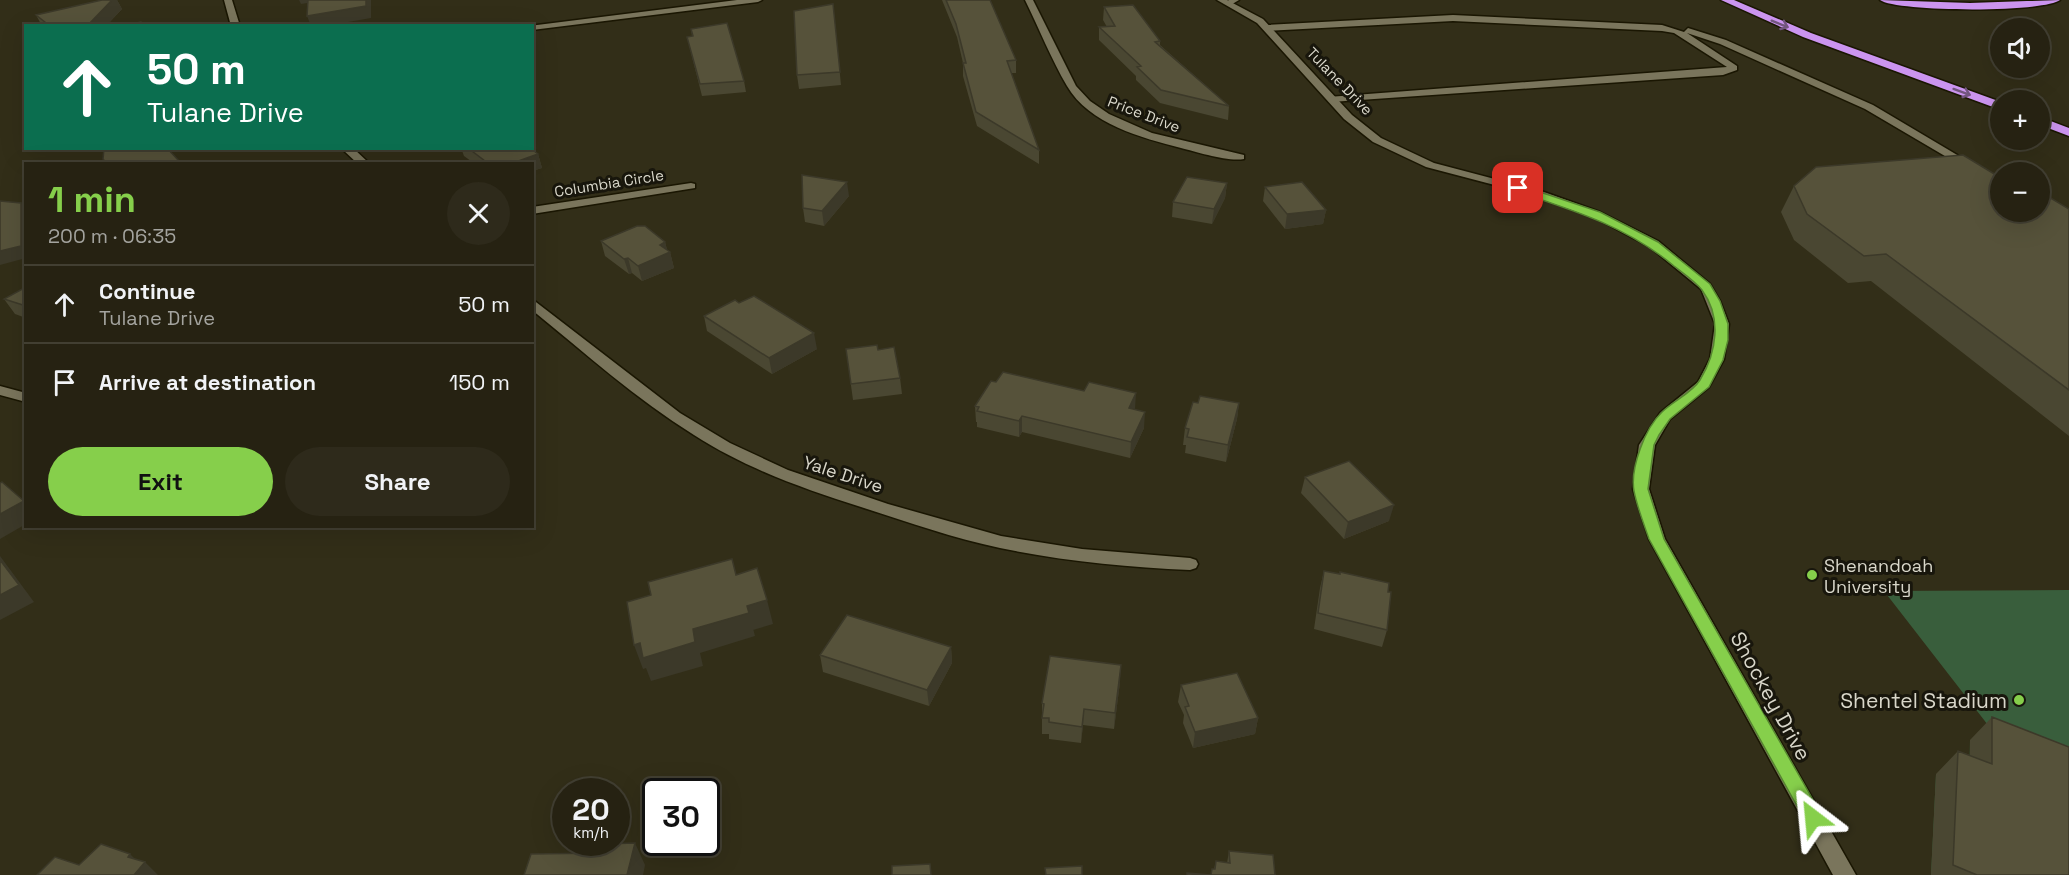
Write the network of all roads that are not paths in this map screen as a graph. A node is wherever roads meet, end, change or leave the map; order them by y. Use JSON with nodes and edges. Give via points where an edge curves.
{"nodes":[{"id":1,"x":228,"y":0,"type":"edge"},
{"id":2,"x":758,"y":0,"type":"edge"},
{"id":3,"x":1029,"y":0,"type":"edge"},
{"id":4,"x":1726,"y":0,"type":"edge"},
{"id":5,"x":1885,"y":0,"type":"edge"},
{"id":6,"x":2055,"y":0,"type":"edge"},
{"id":7,"x":1228,"y":1,"type":"edge"},
{"id":8,"x":235,"y":24,"type":"edge"},
{"id":9,"x":534,"y":27,"type":"edge"},
{"id":10,"x":1267,"y":28,"type":"junction"},
{"id":11,"x":1670,"y":28,"type":"junction"},
{"id":12,"x":1331,"y":99,"type":"junction"},
{"id":13,"x":1990,"y":102,"type":"edge"},
{"id":14,"x":2050,"y":125,"type":"edge"},
{"id":15,"x":2069,"y":132,"type":"edge"},
{"id":16,"x":348,"y":150,"type":"edge"},
{"id":17,"x":1240,"y":157,"type":"dead end"},
{"id":18,"x":363,"y":162,"type":"edge"},
{"id":19,"x":1990,"y":179,"type":"edge"},
{"id":20,"x":691,"y":186,"type":"dead end"},
{"id":21,"x":534,"y":211,"type":"edge"},
{"id":22,"x":534,"y":305,"type":"edge"},
{"id":23,"x":0,"y":390,"type":"edge"},
{"id":24,"x":24,"y":397,"type":"edge"},
{"id":25,"x":1657,"y":539,"type":"joint"},
{"id":26,"x":1190,"y":564,"type":"dead end"},
{"id":27,"x":1845,"y":875,"type":"edge"}],
"edges":[{"from":1,"to":8,"type":"street"},
{"from":2,"to":9,"type":"street"},
{"from":3,"to":17,"type":"street","name":"Price Drive","via":[[1072,87],[1095,111],[1160,138]]},
{"from":4,"to":13,"type":"highway","one_way":true,"via":[[1807,35]]},
{"from":5,"to":6,"type":"highway","via":[[1971,7]]},
{"from":7,"to":10,"type":"street","name":"Tulane Drive"},
{"from":10,"to":11,"type":"street","via":[[1453,18]]},
{"from":10,"to":12,"type":"street","name":"Tulane Drive"},
{"from":11,"to":12,"type":"street","via":[[1734,70]]},
{"from":11,"to":19,"type":"street","via":[[1723,42],[1842,94]]},
{"from":12,"to":25,"type":"street","name":"Tulane Drive","via":[[1365,131],[1405,154],[1430,165],[1540,194],[1596,214],[1654,244],[1706,287],[1722,324],[1717,360],[1704,384],[1665,416],[1647,445],[1641,489]]},
{"from":14,"to":15,"type":"highway"},
{"from":16,"to":18,"type":"street"},
{"from":20,"to":21,"type":"street","name":"Columbia Circle"},
{"from":22,"to":26,"type":"street","name":"Yale Drive","via":[[672,414],[724,446],[786,476],[946,528],[1017,545],[1110,559]]},
{"from":23,"to":24,"type":"street"},
{"from":25,"to":27,"type":"street","name":"Shockey Drive"}]}
